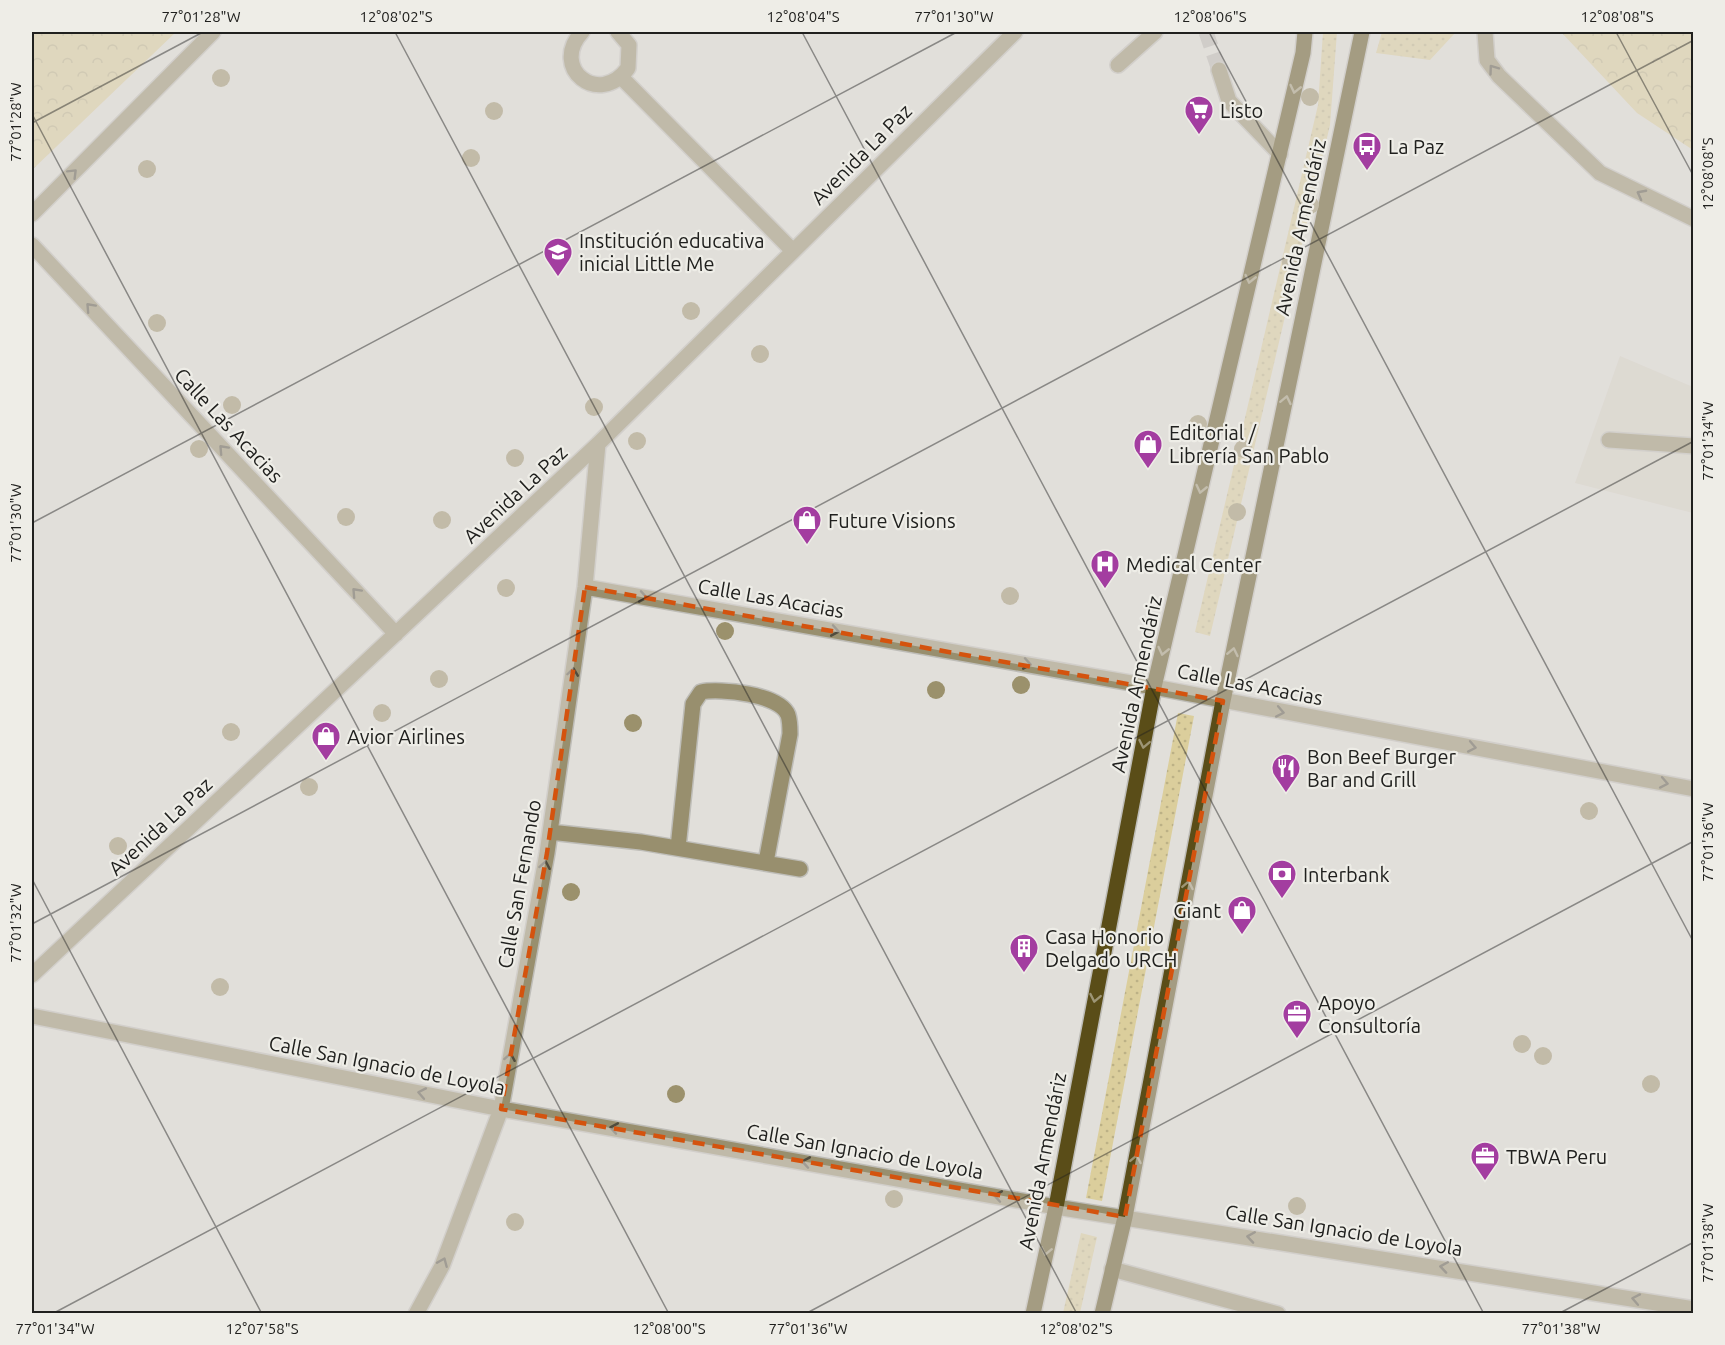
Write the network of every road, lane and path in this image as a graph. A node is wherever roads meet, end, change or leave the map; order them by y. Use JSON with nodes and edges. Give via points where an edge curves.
{"nodes":[{"id":1,"x":213,"y":32,"type":"edge"},
{"id":2,"x":582,"y":32,"type":"edge"},
{"id":3,"x":618,"y":32,"type":"edge"},
{"id":4,"x":1015,"y":32,"type":"edge"},
{"id":5,"x":1155,"y":32,"type":"edge"},
{"id":6,"x":1305,"y":32,"type":"edge"},
{"id":7,"x":1362,"y":32,"type":"edge"},
{"id":8,"x":1485,"y":32,"type":"edge"},
{"id":9,"x":1118,"y":65,"type":"dead end"},
{"id":10,"x":1219,"y":70,"type":"tunnel mouth"},
{"id":11,"x":621,"y":77,"type":"junction"},
{"id":12,"x":1280,"y":154,"type":"junction"},
{"id":13,"x":32,"y":214,"type":"edge"},
{"id":14,"x":1694,"y":219,"type":"edge"},
{"id":15,"x":32,"y":245,"type":"edge"},
{"id":16,"x":793,"y":251,"type":"junction"},
{"id":17,"x":1609,"y":440,"type":"dead end"},
{"id":18,"x":598,"y":444,"type":"junction"},
{"id":19,"x":1694,"y":446,"type":"edge"},
{"id":20,"x":585,"y":586,"type":"junction"},
{"id":21,"x":396,"y":634,"type":"junction"},
{"id":22,"x":1154,"y":687,"type":"junction"},
{"id":23,"x":1223,"y":701,"type":"junction"},
{"id":24,"x":1694,"y":789,"type":"edge"},
{"id":25,"x":550,"y":832,"type":"junction"},
{"id":26,"x":678,"y":848,"type":"junction"},
{"id":27,"x":766,"y":862,"type":"junction"},
{"id":28,"x":800,"y":869,"type":"dead end"},
{"id":29,"x":32,"y":975,"type":"edge"},
{"id":30,"x":32,"y":1016,"type":"edge"},
{"id":31,"x":501,"y":1109,"type":"junction"},
{"id":32,"x":1056,"y":1207,"type":"junction"},
{"id":33,"x":1125,"y":1217,"type":"junction"},
{"id":34,"x":1112,"y":1269,"type":"junction"},
{"id":35,"x":1694,"y":1309,"type":"edge"},
{"id":36,"x":416,"y":1314,"type":"edge"},
{"id":37,"x":1033,"y":1314,"type":"edge"},
{"id":38,"x":1102,"y":1314,"type":"edge"},
{"id":39,"x":1278,"y":1314,"type":"edge"}],
"edges":[{"from":13,"to":1,"type":"street","one_way":true},
{"from":2,"to":11,"type":"street","via":[[571,48],[576,74],[599,86],[612,84]]},
{"from":3,"to":11,"type":"street","via":[[629,45],[630,57]]},
{"from":4,"to":16,"type":"street","name":"Avenida La Paz"},
{"from":5,"to":9,"type":"street"},
{"from":6,"to":12,"type":"main road","name":"Avenida Armendáriz","one_way":true},
{"from":23,"to":7,"type":"main road","name":"Avenida Armendáriz","one_way":true},
{"from":14,"to":8,"type":"street","one_way":true,"via":[[1600,172],[1499,76],[1487,60]]},
{"from":10,"to":12,"type":"street","via":[[1229,101]]},
{"from":11,"to":16,"type":"street"},
{"from":12,"to":22,"type":"main road","name":"Avenida Armendáriz","one_way":true},
{"from":21,"to":15,"type":"street","name":"Calle Las Acacias","one_way":true},
{"from":16,"to":18,"type":"street","name":"Avenida La Paz"},
{"from":17,"to":19,"type":"street"},
{"from":18,"to":20,"type":"street","name":"Calle San Fernando"},
{"from":18,"to":21,"type":"street","name":"Avenida La Paz"},
{"from":20,"to":22,"type":"street","name":"Calle Las Acacias","one_way":true},
{"from":25,"to":20,"type":"street","name":"Calle San Fernando","one_way":true},
{"from":21,"to":29,"type":"street","name":"Avenida La Paz"},
{"from":22,"to":23,"type":"street","name":"Calle Las Acacias"},
{"from":22,"to":32,"type":"main road","name":"Avenida Armendáriz","one_way":true},
{"from":23,"to":24,"type":"street","name":"Calle Las Acacias","one_way":true},
{"from":33,"to":23,"type":"main road","name":"Avenida Armendáriz","one_way":true},
{"from":25,"to":26,"type":"street"},
{"from":31,"to":25,"type":"street","name":"Calle San Fernando","one_way":true},
{"from":26,"to":27,"type":"street"},
{"from":26,"to":27,"type":"street","via":[[693,704],[701,692],[715,689],[775,700],[788,714],[790,734]]},
{"from":27,"to":28,"type":"street"},
{"from":31,"to":30,"type":"street","name":"Calle San Ignacio de Loyola","one_way":true},
{"from":32,"to":31,"type":"street","name":"Calle San Ignacio de Loyola","one_way":true},
{"from":36,"to":31,"type":"street","name":"Calle San Fernando","one_way":true,"via":[[442,1266]]},
{"from":32,"to":33,"type":"street","name":"Calle San Ignacio de Loyola"},
{"from":32,"to":37,"type":"main road","name":"Avenida Armendáriz","one_way":true},
{"from":33,"to":34,"type":"main road","name":"Avenida Armendáriz"},
{"from":35,"to":33,"type":"street","name":"Calle San Ignacio de Loyola","one_way":true},
{"from":34,"to":38,"type":"main road","name":"Avenida Armendáriz"},
{"from":34,"to":39,"type":"street"}]}
